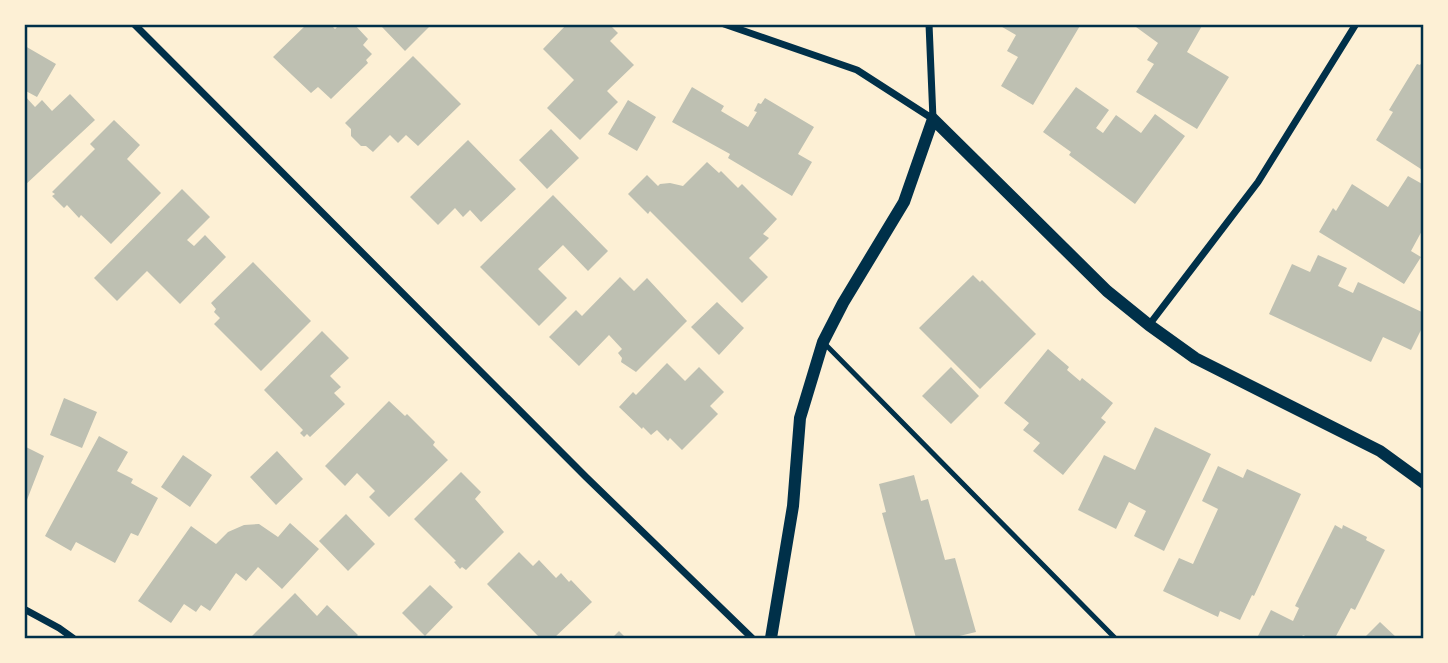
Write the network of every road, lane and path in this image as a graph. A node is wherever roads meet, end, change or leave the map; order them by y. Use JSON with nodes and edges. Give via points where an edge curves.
{"nodes":[{"id":1,"x":134,"y":24,"type":"edge"},
{"id":2,"x":724,"y":24,"type":"edge"},
{"id":3,"x":929,"y":24,"type":"edge"},
{"id":4,"x":1356,"y":24,"type":"edge"},
{"id":5,"x":933,"y":119,"type":"junction"},
{"id":6,"x":1149,"y":325,"type":"junction"},
{"id":7,"x":823,"y":342,"type":"junction"},
{"id":8,"x":1423,"y":483,"type":"edge"},
{"id":9,"x":24,"y":609,"type":"edge"},
{"id":10,"x":73,"y":639,"type":"edge"},
{"id":11,"x":752,"y":639,"type":"edge"},
{"id":12,"x":771,"y":639,"type":"edge"},
{"id":13,"x":1115,"y":639,"type":"edge"}],
"edges":[{"from":1,"to":11,"type":"street"},
{"from":2,"to":5,"type":"street","via":[[856,70]]},
{"from":3,"to":5,"type":"street"},
{"from":4,"to":6,"type":"street","via":[[1258,182]]},
{"from":5,"to":6,"type":"street","via":[[1107,291]]},
{"from":5,"to":7,"type":"street","via":[[904,202]]},
{"from":6,"to":8,"type":"street","via":[[1195,358],[1380,451]]},
{"from":7,"to":12,"type":"street","via":[[800,418],[793,506]]},
{"from":7,"to":13,"type":"lane"},
{"from":9,"to":10,"type":"street"}]}
